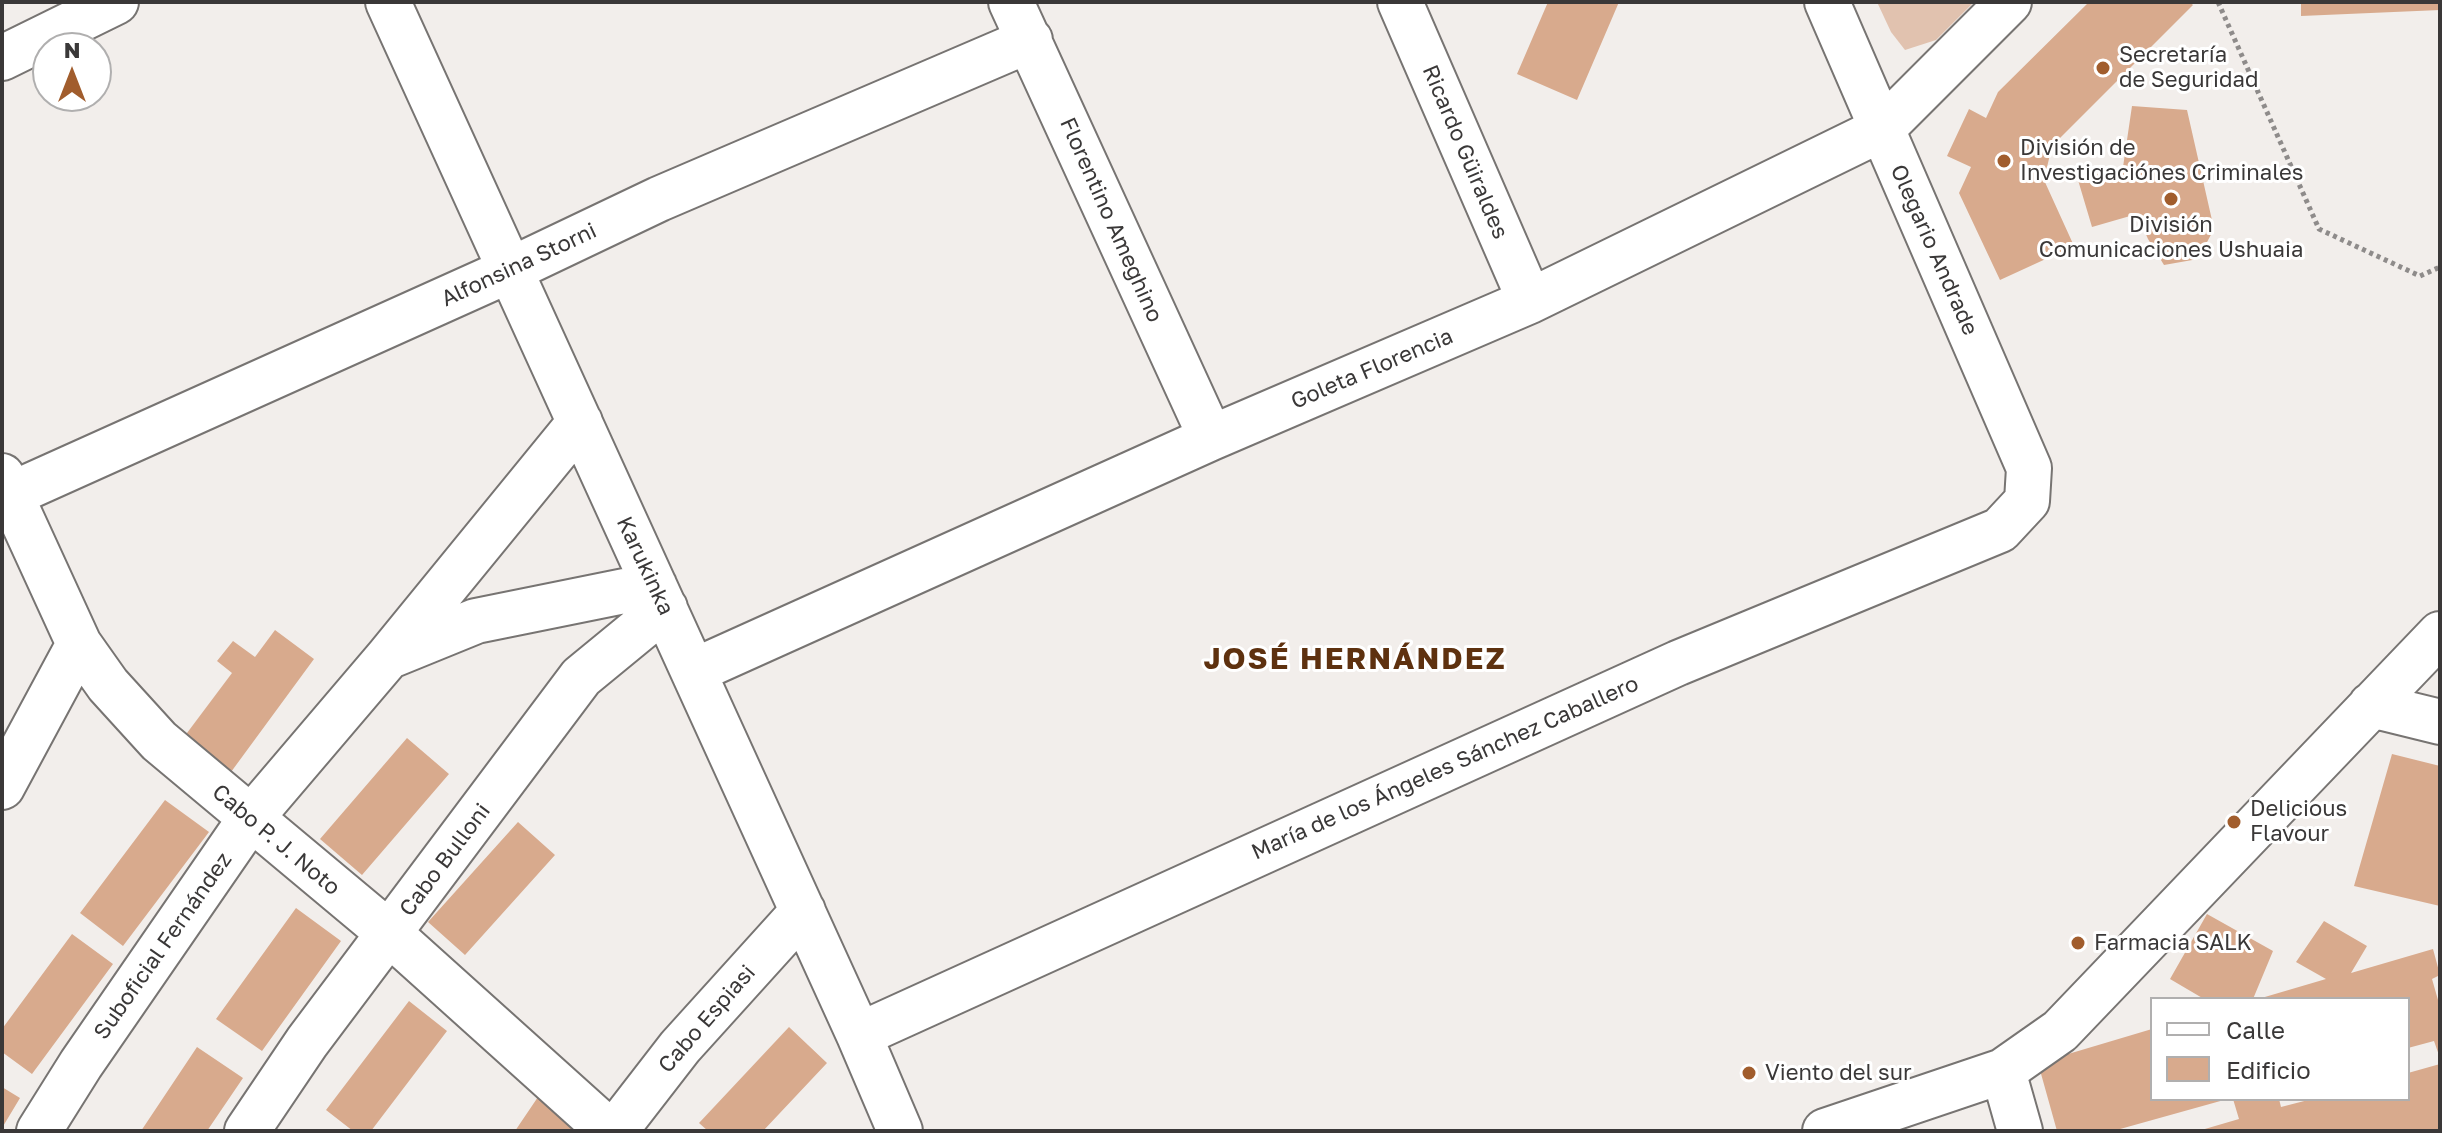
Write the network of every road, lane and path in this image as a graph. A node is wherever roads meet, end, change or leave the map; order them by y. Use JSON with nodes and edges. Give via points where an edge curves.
{"nodes":[{"id":1,"x":116,"y":2,"type":"edge"},
{"id":2,"x":388,"y":2,"type":"edge"},
{"id":3,"x":1400,"y":2,"type":"edge"},
{"id":4,"x":1827,"y":2,"type":"edge"},
{"id":5,"x":2009,"y":2,"type":"edge"},
{"id":6,"x":2218,"y":2,"type":"edge"},
{"id":7,"x":1020,"y":21,"type":"edge"},
{"id":8,"x":2,"y":58,"type":"edge"},
{"id":9,"x":1882,"y":129,"type":"junction"},
{"id":10,"x":2440,"y":267,"type":"edge"},
{"id":11,"x":510,"y":270,"type":"junction"},
{"id":12,"x":1530,"y":301,"type":"junction"},
{"id":13,"x":580,"y":422,"type":"junction"},
{"id":14,"x":1211,"y":438,"type":"junction"},
{"id":15,"x":7,"y":485,"type":"edge"},
{"id":16,"x":2027,"y":501,"type":"joint"},
{"id":17,"x":659,"y":597,"type":"junction"},
{"id":18,"x":2440,"y":634,"type":"edge"},
{"id":19,"x":79,"y":644,"type":"junction"},
{"id":20,"x":388,"y":657,"type":"junction"},
{"id":21,"x":694,"y":671,"type":"junction"},
{"id":22,"x":2371,"y":705,"type":"junction"},
{"id":23,"x":2440,"y":722,"type":"edge"},
{"id":24,"x":2,"y":787,"type":"edge"},
{"id":25,"x":250,"y":819,"type":"junction"},
{"id":26,"x":803,"y":911,"type":"junction"},
{"id":27,"x":390,"y":934,"type":"junction"},
{"id":28,"x":859,"y":1035,"type":"junction"},
{"id":29,"x":2003,"y":1071,"type":"junction"},
{"id":30,"x":39,"y":1131,"type":"edge"},
{"id":31,"x":247,"y":1131,"type":"edge"},
{"id":32,"x":612,"y":1131,"type":"edge"},
{"id":33,"x":900,"y":1131,"type":"edge"},
{"id":34,"x":1825,"y":1131,"type":"edge"},
{"id":35,"x":2020,"y":1131,"type":"edge"}],
"edges":[{"from":1,"to":8,"type":"street"},
{"from":2,"to":11,"type":"street","name":"Karukinka"},
{"from":3,"to":12,"type":"street","name":"Ricardo Güiraldes"},
{"from":4,"to":9,"type":"street","name":"Olegario Andrade"},
{"from":5,"to":9,"type":"street","name":"Goleta Florencia"},
{"from":6,"to":10,"type":"path","via":[[2319,229],[2420,276]]},
{"from":7,"to":11,"type":"street","name":"Alfonsina Storni","via":[[752,158]]},
{"from":7,"to":14,"type":"street","name":"Florentino Ameghino"},
{"from":9,"to":12,"type":"street","name":"Goleta Florencia"},
{"from":9,"to":16,"type":"street","name":"Olegario Andrade","via":[[2029,468]]},
{"from":11,"to":13,"type":"street","name":"Karukinka"},
{"from":11,"to":15,"type":"street","name":"Alfonsina Storni"},
{"from":12,"to":14,"type":"street","name":"Goleta Florencia"},
{"from":13,"to":17,"type":"street","name":"Karukinka"},
{"from":13,"to":20,"type":"street","name":"Suboficial Fernández"},
{"from":14,"to":21,"type":"street","name":"Goleta Florencia"},
{"from":15,"to":19,"type":"street","name":"Cabo P. J. Noto"},
{"from":16,"to":28,"type":"street","name":"María de los Ángeles Sánchez Caballero","via":[[2000,530],[1678,663]]},
{"from":17,"to":20,"type":"street","name":"Suboficial Fernández","via":[[476,621]]},
{"from":17,"to":21,"type":"street","name":"Karukinka"},
{"from":17,"to":27,"type":"street","name":"Cabo Bulloni","via":[[581,677]]},
{"from":18,"to":22,"type":"street"},
{"from":19,"to":24,"type":"street"},
{"from":19,"to":25,"type":"street","name":"Cabo P. J. Noto","via":[[159,741]]},
{"from":20,"to":25,"type":"street","name":"Suboficial Fernández"},
{"from":21,"to":26,"type":"street","name":"Karukinka"},
{"from":22,"to":23,"type":"street"},
{"from":22,"to":29,"type":"street","via":[[2060,1031]]},
{"from":25,"to":27,"type":"street","name":"Cabo P. J. Noto"},
{"from":25,"to":30,"type":"street","name":"Suboficial Fernández"},
{"from":26,"to":28,"type":"street","name":"Karukinka"},
{"from":26,"to":32,"type":"street","name":"Cabo Espiasi"},
{"from":27,"to":31,"type":"street","name":"Cabo Bulloni"},
{"from":27,"to":32,"type":"street","name":"Cabo P. J. Noto"},
{"from":28,"to":33,"type":"street","name":"Karukinka"},
{"from":29,"to":34,"type":"street"},
{"from":29,"to":35,"type":"street"}]}
